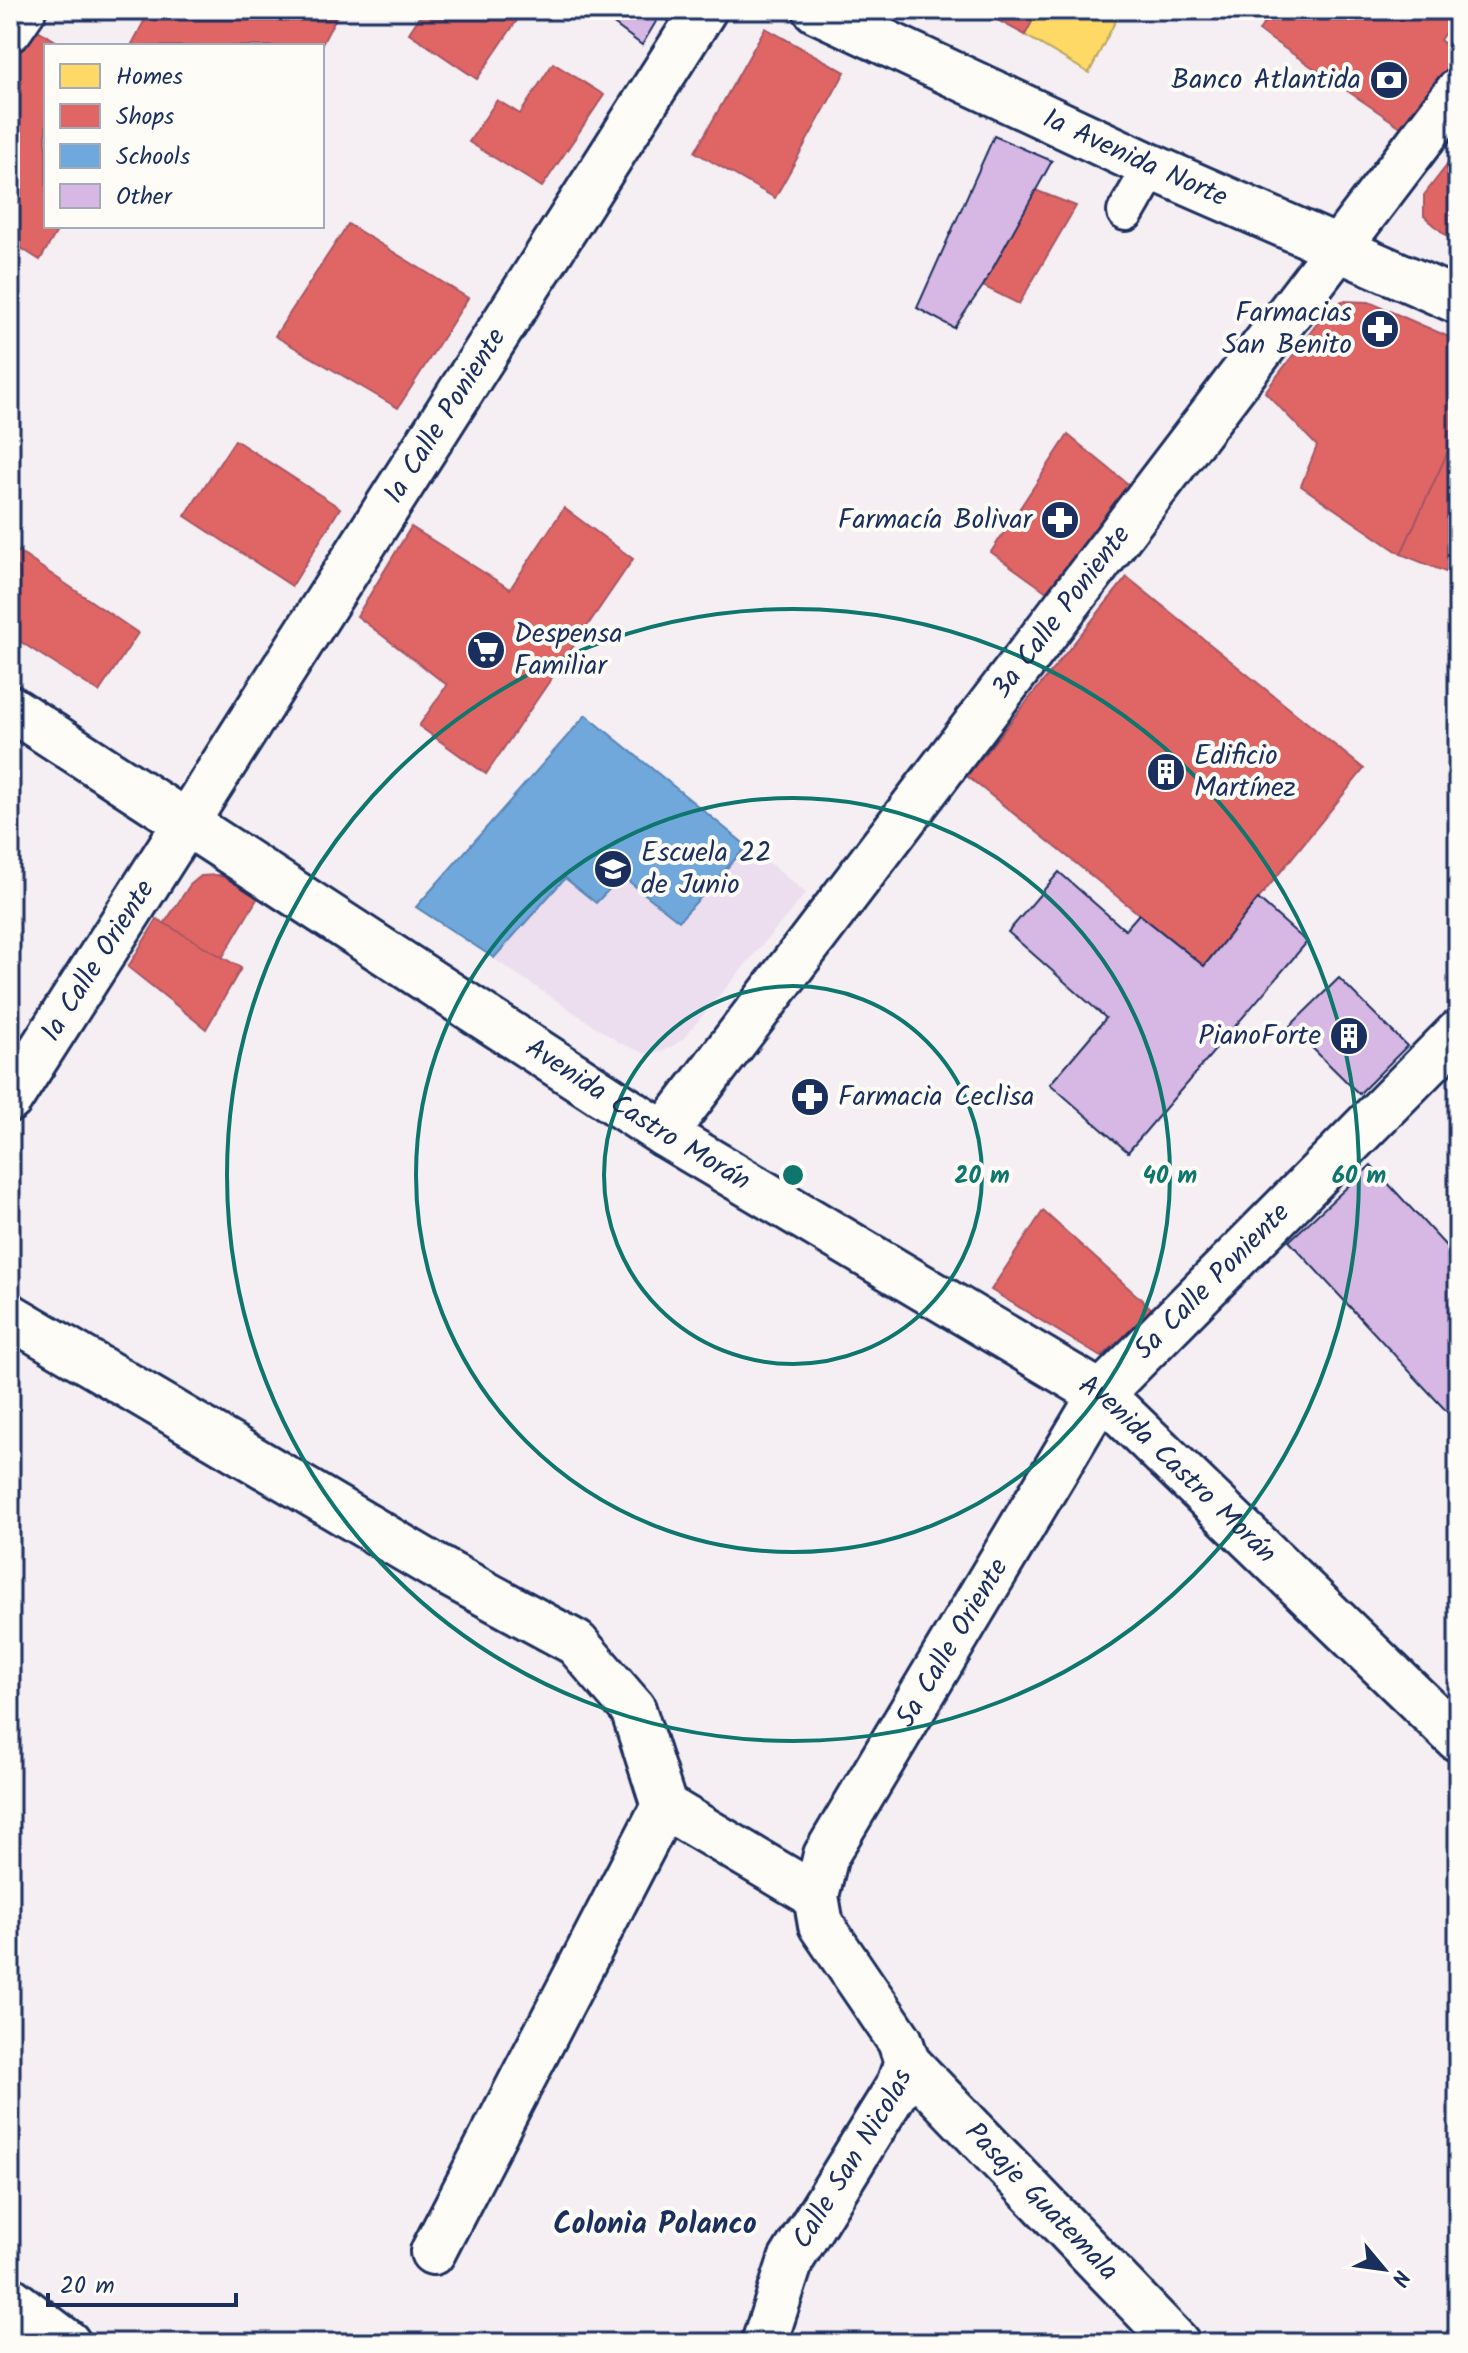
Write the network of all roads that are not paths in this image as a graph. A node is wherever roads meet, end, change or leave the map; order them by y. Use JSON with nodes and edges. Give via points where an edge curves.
{"nodes":[{"id":1,"x":23,"y":10,"type":"edge"},
{"id":2,"x":704,"y":10,"type":"edge"},
{"id":3,"x":816,"y":10,"type":"edge"},
{"id":4,"x":10,"y":29,"type":"edge"},
{"id":5,"x":1458,"y":91,"type":"edge"},
{"id":6,"x":1152,"y":167,"type":"junction"},
{"id":7,"x":1126,"y":212,"type":"dead end"},
{"id":8,"x":1336,"y":248,"type":"junction"},
{"id":9,"x":1458,"y":301,"type":"edge"},
{"id":10,"x":10,"y":708,"type":"edge"},
{"id":11,"x":187,"y":823,"type":"junction"},
{"id":12,"x":1458,"y":1033,"type":"edge"},
{"id":13,"x":10,"y":1099,"type":"edge"},
{"id":14,"x":664,"y":1134,"type":"junction"},
{"id":15,"x":10,"y":1316,"type":"edge"},
{"id":16,"x":1101,"y":1394,"type":"junction"},
{"id":17,"x":1458,"y":1739,"type":"edge"},
{"id":18,"x":664,"y":1806,"type":"junction"},
{"id":19,"x":816,"y":1896,"type":"junction"},
{"id":20,"x":907,"y":2062,"type":"junction"},
{"id":21,"x":433,"y":2252,"type":"dead end"},
{"id":22,"x":10,"y":2299,"type":"edge"},
{"id":23,"x":68,"y":2343,"type":"edge"},
{"id":24,"x":764,"y":2343,"type":"edge"},
{"id":25,"x":1177,"y":2343,"type":"edge"}],
"edges":[{"from":1,"to":4,"type":"street"},
{"from":2,"to":11,"type":"street","name":"1a Calle Poniente"},
{"from":3,"to":6,"type":"street","name":"1a Avenida Norte"},
{"from":5,"to":8,"type":"street","name":"3a Calle Poniente"},
{"from":6,"to":7,"type":"lane"},
{"from":6,"to":8,"type":"street","name":"1a Avenida Norte"},
{"from":8,"to":9,"type":"street","name":"1a Avenida Norte"},
{"from":8,"to":14,"type":"street","name":"3a Calle Poniente","via":[[940,748]]},
{"from":10,"to":11,"type":"street","name":"Avenida Castro Morán"},
{"from":11,"to":13,"type":"street","name":"1a Calle Oriente"},
{"from":11,"to":14,"type":"street","name":"Avenida Castro Morán"},
{"from":12,"to":16,"type":"street","name":"5a Calle Poniente"},
{"from":14,"to":16,"type":"street","name":"Avenida Castro Morán"},
{"from":15,"to":18,"type":"street","via":[[434,1566],[576,1643],[633,1709]]},
{"from":16,"to":17,"type":"street","name":"Avenida Castro Morán"},
{"from":16,"to":19,"type":"street","name":"5a Calle Oriente","via":[[826,1855]]},
{"from":18,"to":19,"type":"street"},
{"from":18,"to":21,"type":"street"},
{"from":19,"to":20,"type":"street","name":"Calle San Nicolas","via":[[821,1925],[900,2041]]},
{"from":20,"to":24,"type":"street","name":"Calle San Nicolas","via":[[898,2087],[791,2260]]},
{"from":20,"to":25,"type":"street","name":"Pasaje Guatemala"},
{"from":22,"to":23,"type":"street"}]}
